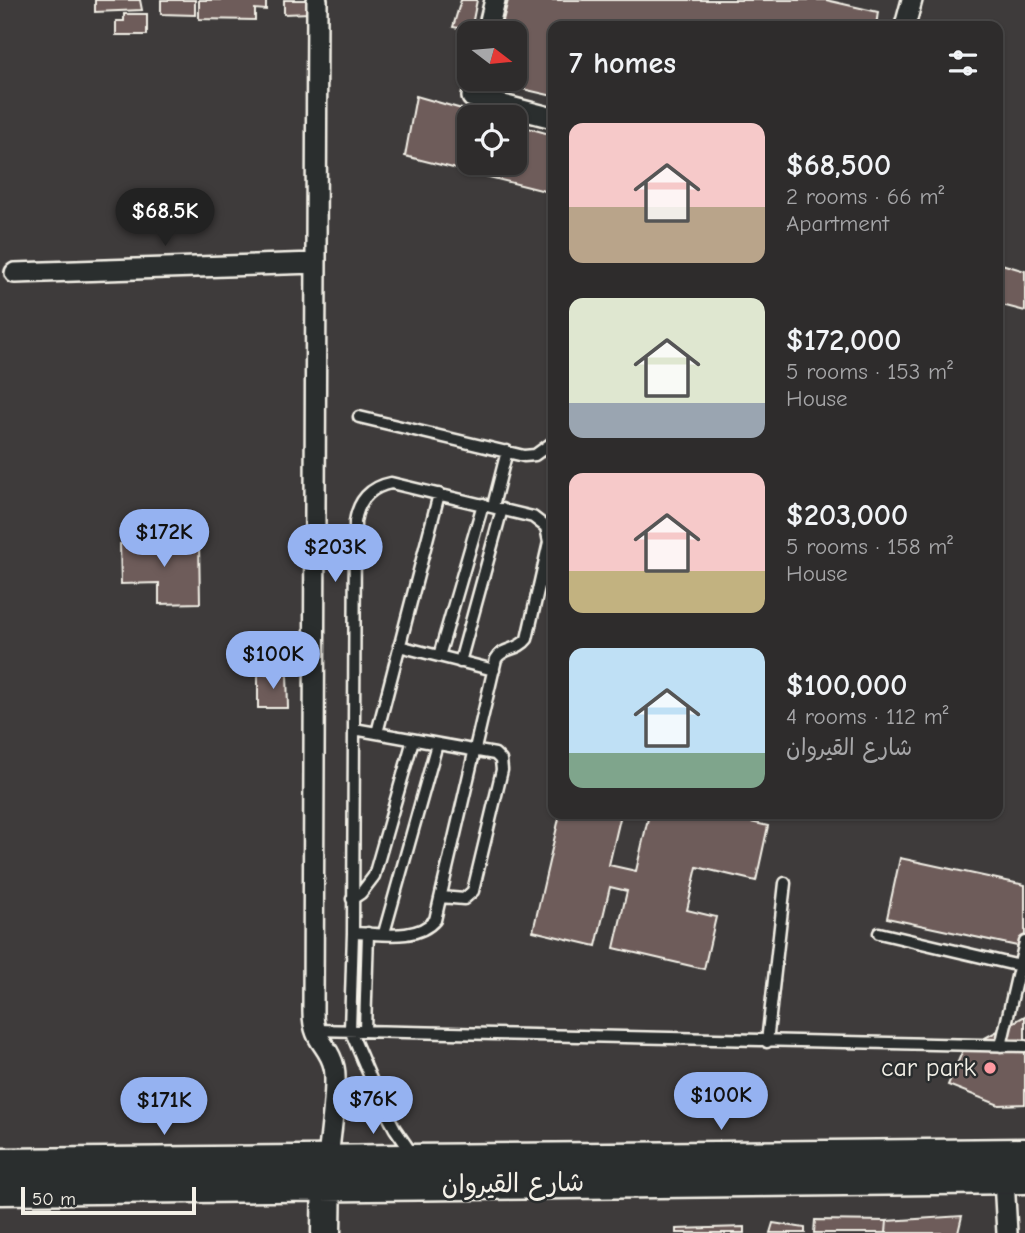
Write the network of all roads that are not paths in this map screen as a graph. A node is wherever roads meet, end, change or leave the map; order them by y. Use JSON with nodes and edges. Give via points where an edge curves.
{"nodes":[{"id":1,"x":317,"y":0,"type":"edge"},
{"id":2,"x":495,"y":0,"type":"edge"},
{"id":3,"x":912,"y":0,"type":"edge"},
{"id":4,"x":491,"y":21,"type":"edge"},
{"id":5,"x":906,"y":21,"type":"edge"},
{"id":6,"x":474,"y":91,"type":"edge"},
{"id":7,"x":548,"y":117,"type":"edge"},
{"id":8,"x":316,"y":263,"type":"junction"},
{"id":9,"x":15,"y":273,"type":"dead end"},
{"id":10,"x":359,"y":417,"type":"dead end"},
{"id":11,"x":548,"y":445,"type":"edge"},
{"id":12,"x":507,"y":452,"type":"junction"},
{"id":13,"x":439,"y":494,"type":"junction"},
{"id":14,"x":493,"y":506,"type":"junction"},
{"id":15,"x":548,"y":537,"type":"edge"},
{"id":16,"x":548,"y":546,"type":"edge"},
{"id":17,"x":399,"y":646,"type":"junction"},
{"id":18,"x":439,"y":656,"type":"junction"},
{"id":19,"x":460,"y":662,"type":"junction"},
{"id":20,"x":494,"y":670,"type":"junction"},
{"id":21,"x":354,"y":729,"type":"junction"},
{"id":22,"x":376,"y":733,"type":"junction"},
{"id":23,"x":413,"y":740,"type":"junction"},
{"id":24,"x":437,"y":744,"type":"junction"},
{"id":25,"x":475,"y":750,"type":"junction"},
{"id":26,"x":785,"y":883,"type":"dead end"},
{"id":27,"x":441,"y":897,"type":"junction"},
{"id":28,"x":352,"y":899,"type":"junction"},
{"id":29,"x":352,"y":933,"type":"junction"},
{"id":30,"x":368,"y":933,"type":"junction"},
{"id":31,"x":384,"y":933,"type":"junction"},
{"id":32,"x":879,"y":933,"type":"dead end"},
{"id":33,"x":1025,"y":942,"type":"edge"},
{"id":34,"x":1020,"y":966,"type":"junction"},
{"id":35,"x":314,"y":1030,"type":"junction"},
{"id":36,"x":350,"y":1030,"type":"junction"},
{"id":37,"x":365,"y":1030,"type":"junction"},
{"id":38,"x":768,"y":1042,"type":"junction"},
{"id":39,"x":1002,"y":1046,"type":"junction"},
{"id":40,"x":1025,"y":1046,"type":"edge"},
{"id":41,"x":1025,"y":1153,"type":"edge"},
{"id":42,"x":417,"y":1161,"type":"junction"},
{"id":43,"x":0,"y":1164,"type":"edge"},
{"id":44,"x":327,"y":1173,"type":"junction"},
{"id":45,"x":1015,"y":1179,"type":"edge"},
{"id":46,"x":0,"y":1190,"type":"edge"},
{"id":47,"x":326,"y":1233,"type":"edge"},
{"id":48,"x":1007,"y":1233,"type":"edge"}],
"edges":[{"from":1,"to":8,"type":"street"},
{"from":2,"to":4,"type":"street"},
{"from":3,"to":5,"type":"street"},
{"from":6,"to":7,"type":"street","via":[[472,97]]},
{"from":8,"to":9,"type":"street"},
{"from":8,"to":35,"type":"street"},
{"from":10,"to":12,"type":"lane"},
{"from":11,"to":12,"type":"lane","via":[[530,456]]},
{"from":12,"to":14,"type":"lane"},
{"from":13,"to":14,"type":"lane"},
{"from":13,"to":17,"type":"lane"},
{"from":13,"to":21,"type":"lane","via":[[383,484],[369,493],[357,511]]},
{"from":14,"to":15,"type":"lane","via":[[541,521]]},
{"from":14,"to":18,"type":"lane"},
{"from":14,"to":19,"type":"lane"},
{"from":16,"to":20,"type":"lane","via":[[527,639],[499,654]]},
{"from":17,"to":18,"type":"lane"},
{"from":17,"to":22,"type":"lane"},
{"from":18,"to":19,"type":"lane"},
{"from":19,"to":20,"type":"lane"},
{"from":20,"to":25,"type":"lane"},
{"from":21,"to":22,"type":"lane"},
{"from":21,"to":28,"type":"lane"},
{"from":22,"to":23,"type":"lane"},
{"from":23,"to":24,"type":"lane"},
{"from":23,"to":28,"type":"lane","via":[[374,876]]},
{"from":24,"to":25,"type":"lane"},
{"from":24,"to":31,"type":"lane"},
{"from":25,"to":27,"type":"lane"},
{"from":25,"to":27,"type":"lane","via":[[498,756],[502,769],[473,891],[464,899]]},
{"from":26,"to":38,"type":"lane"},
{"from":27,"to":31,"type":"lane","via":[[429,927],[415,933]]},
{"from":28,"to":29,"type":"lane"},
{"from":29,"to":30,"type":"lane"},
{"from":29,"to":36,"type":"lane"},
{"from":30,"to":31,"type":"lane"},
{"from":30,"to":37,"type":"lane"},
{"from":32,"to":34,"type":"lane"},
{"from":33,"to":34,"type":"lane"},
{"from":34,"to":39,"type":"lane"},
{"from":35,"to":36,"type":"lane"},
{"from":35,"to":44,"type":"street","via":[[335,1071]]},
{"from":36,"to":37,"type":"lane"},
{"from":36,"to":42,"type":"lane","via":[[382,1105]]},
{"from":37,"to":38,"type":"lane"},
{"from":38,"to":39,"type":"lane"},
{"from":39,"to":40,"type":"lane"},
{"from":41,"to":42,"type":"main road","name":"شارع القيروان"},
{"from":42,"to":44,"type":"main road","name":"شارع القيروان"},
{"from":43,"to":44,"type":"main road","name":"شارع القيروان"},
{"from":44,"to":45,"type":"main road","name":"شارع القيروان"},
{"from":44,"to":46,"type":"main road","name":"شارع القيروان"},
{"from":44,"to":47,"type":"main road"},
{"from":45,"to":48,"type":"street"}]}
